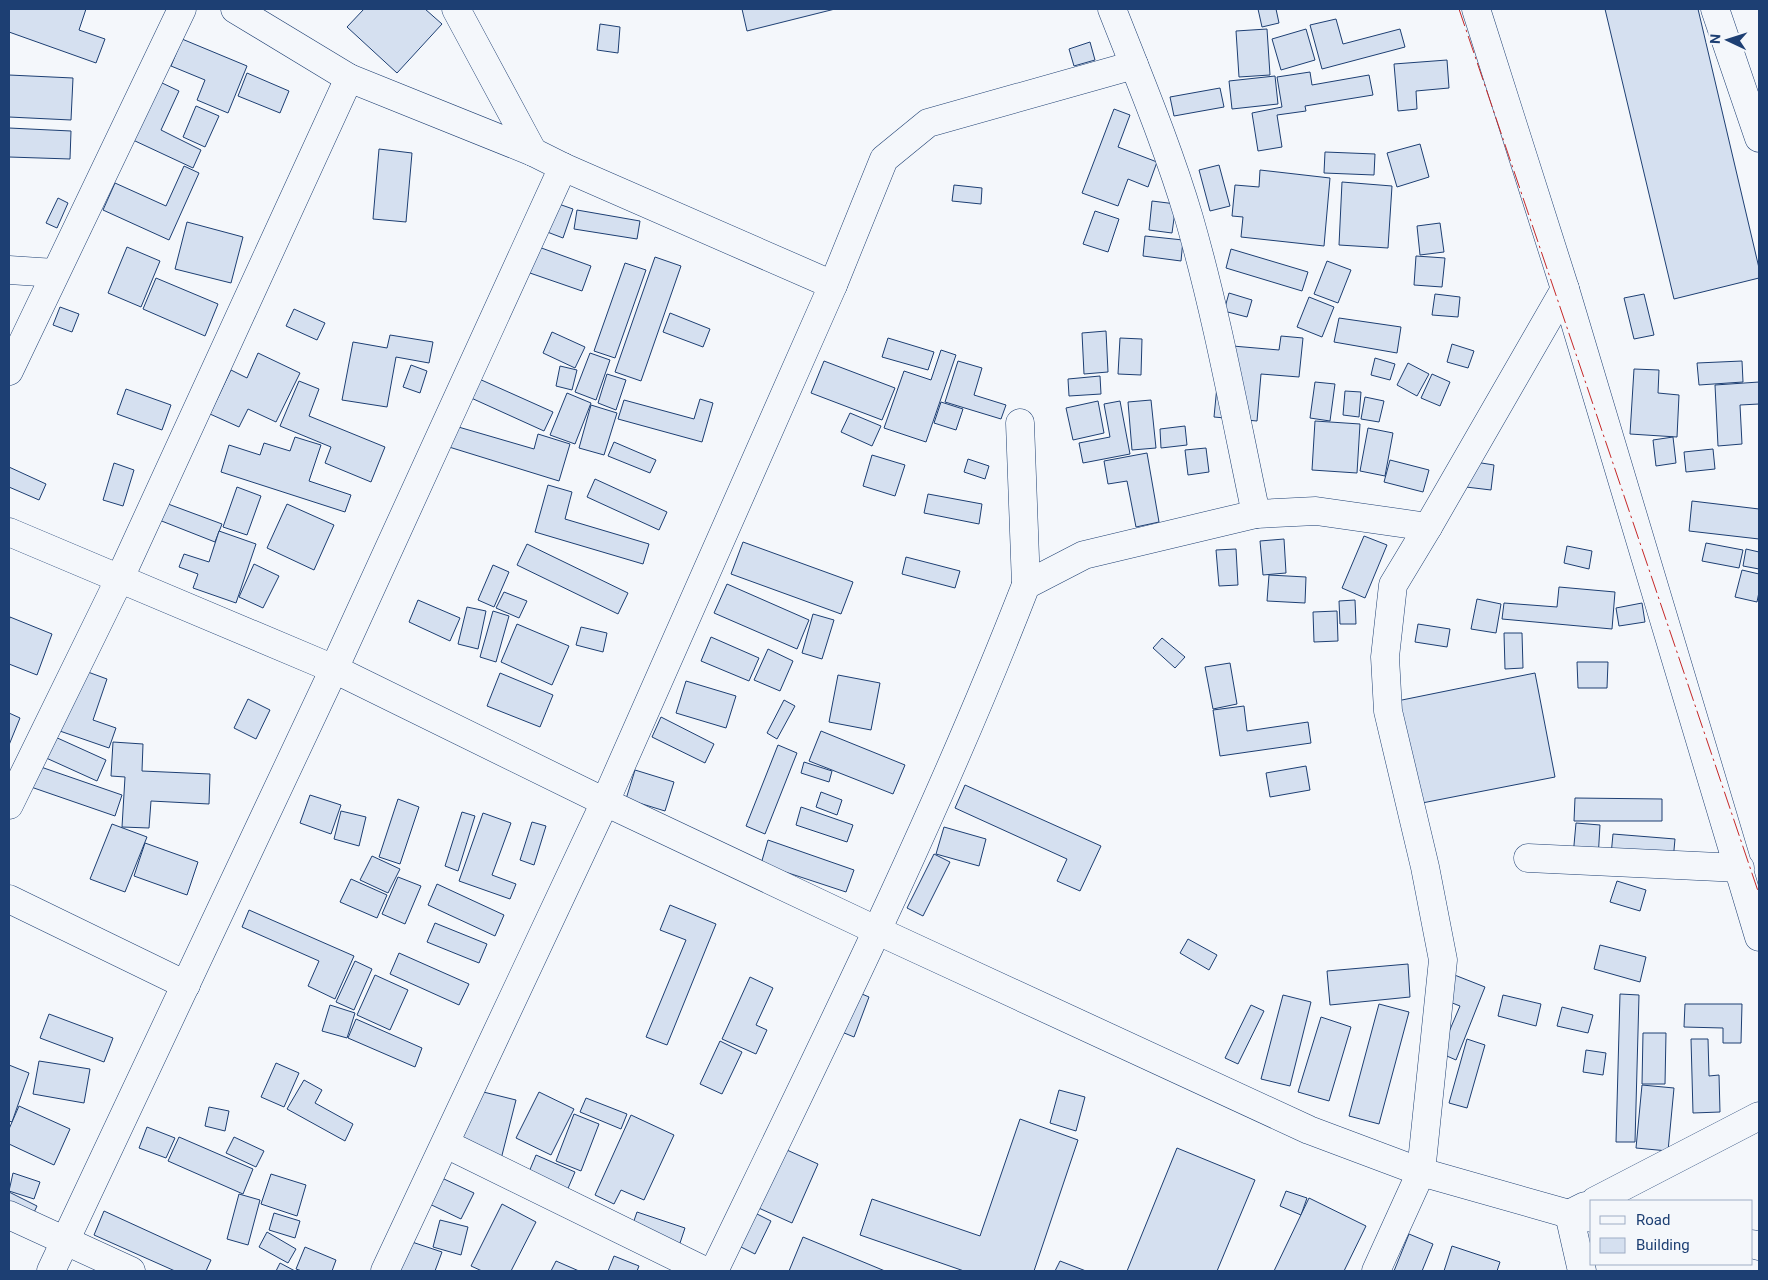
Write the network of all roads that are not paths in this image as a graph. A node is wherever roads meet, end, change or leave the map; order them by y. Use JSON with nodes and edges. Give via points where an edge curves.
{"nodes":[{"id":1,"x":182,"y":9,"type":"edge"},
{"id":2,"x":235,"y":9,"type":"edge"},
{"id":3,"x":456,"y":9,"type":"edge"},
{"id":4,"x":1112,"y":9,"type":"edge"},
{"id":5,"x":1476,"y":9,"type":"edge"},
{"id":6,"x":1716,"y":9,"type":"edge"},
{"id":7,"x":1134,"y":65,"type":"junction"},
{"id":8,"x":349,"y":78,"type":"junction"},
{"id":9,"x":1759,"y":138,"type":"edge"},
{"id":10,"x":533,"y":152,"type":"junction"},
{"id":11,"x":563,"y":167,"type":"junction"},
{"id":12,"x":9,"y":270,"type":"edge"},
{"id":13,"x":56,"y":273,"type":"junction"},
{"id":14,"x":833,"y":285,"type":"junction"},
{"id":15,"x":1565,"y":289,"type":"junction"},
{"id":16,"x":9,"y":371,"type":"edge"},
{"id":17,"x":1020,"y":423,"type":"dead end"},
{"id":18,"x":1256,"y":514,"type":"junction"},
{"id":19,"x":1428,"y":527,"type":"junction"},
{"id":20,"x":9,"y":532,"type":"edge"},
{"id":21,"x":119,"y":580,"type":"junction"},
{"id":22,"x":1026,"y":585,"type":"junction"},
{"id":23,"x":334,"y":669,"type":"junction"},
{"id":24,"x":605,"y":802,"type":"junction"},
{"id":25,"x":9,"y":805,"type":"edge"},
{"id":26,"x":1528,"y":858,"type":"dead end"},
{"id":27,"x":1740,"y":868,"type":"junction"},
{"id":28,"x":9,"y":899,"type":"edge"},
{"id":29,"x":878,"y":931,"type":"junction"},
{"id":30,"x":1759,"y":937,"type":"edge"},
{"id":31,"x":186,"y":984,"type":"junction"},
{"id":32,"x":1759,"y":1116,"type":"edge"},
{"id":33,"x":446,"y":1144,"type":"junction"},
{"id":34,"x":1421,"y":1172,"type":"junction"},
{"id":35,"x":1604,"y":1200,"type":"edge"},
{"id":36,"x":1587,"y":1209,"type":"edge"},
{"id":37,"x":9,"y":1215,"type":"edge"},
{"id":38,"x":66,"y":1241,"type":"junction"},
{"id":39,"x":51,"y":1271,"type":"edge"},
{"id":40,"x":131,"y":1271,"type":"edge"},
{"id":41,"x":386,"y":1271,"type":"edge"},
{"id":42,"x":705,"y":1271,"type":"edge"},
{"id":43,"x":714,"y":1271,"type":"edge"},
{"id":44,"x":1376,"y":1271,"type":"edge"},
{"id":45,"x":1582,"y":1271,"type":"edge"}],
"edges":[{"from":1,"to":13,"type":"street"},
{"from":2,"to":8,"type":"street"},
{"from":3,"to":10,"type":"street"},
{"from":4,"to":7,"type":"street"},
{"from":5,"to":15,"type":"street"},
{"from":6,"to":9,"type":"street"},
{"from":7,"to":14,"type":"street","via":[[928,123],[884,160]]},
{"from":7,"to":18,"type":"street","via":[[1189,218],[1214,316]]},
{"from":8,"to":10,"type":"street"},
{"from":8,"to":21,"type":"street"},
{"from":10,"to":11,"type":"street"},
{"from":11,"to":14,"type":"street"},
{"from":11,"to":23,"type":"street"},
{"from":12,"to":13,"type":"street"},
{"from":13,"to":16,"type":"street"},
{"from":14,"to":24,"type":"street"},
{"from":15,"to":19,"type":"street"},
{"from":15,"to":27,"type":"street"},
{"from":17,"to":22,"type":"street"},
{"from":18,"to":19,"type":"street","via":[[1316,511]]},
{"from":18,"to":22,"type":"street","via":[[1084,555]]},
{"from":19,"to":34,"type":"street","via":[[1393,585],[1385,657],[1388,711],[1443,960]]},
{"from":20,"to":21,"type":"street"},
{"from":21,"to":23,"type":"street"},
{"from":21,"to":25,"type":"street"},
{"from":22,"to":29,"type":"street","via":[[994,668]]},
{"from":23,"to":24,"type":"street"},
{"from":23,"to":31,"type":"street"},
{"from":24,"to":29,"type":"street"},
{"from":24,"to":33,"type":"street"},
{"from":26,"to":27,"type":"street"},
{"from":27,"to":30,"type":"street"},
{"from":28,"to":31,"type":"street"},
{"from":29,"to":34,"type":"street","via":[[1309,1130]]},
{"from":29,"to":43,"type":"street"},
{"from":31,"to":38,"type":"street"},
{"from":32,"to":35,"type":"street"},
{"from":33,"to":41,"type":"street"},
{"from":33,"to":42,"type":"street"},
{"from":34,"to":36,"type":"street"},
{"from":34,"to":44,"type":"street"},
{"from":36,"to":45,"type":"street"},
{"from":37,"to":38,"type":"street"},
{"from":38,"to":39,"type":"street"},
{"from":38,"to":40,"type":"street"}]}
